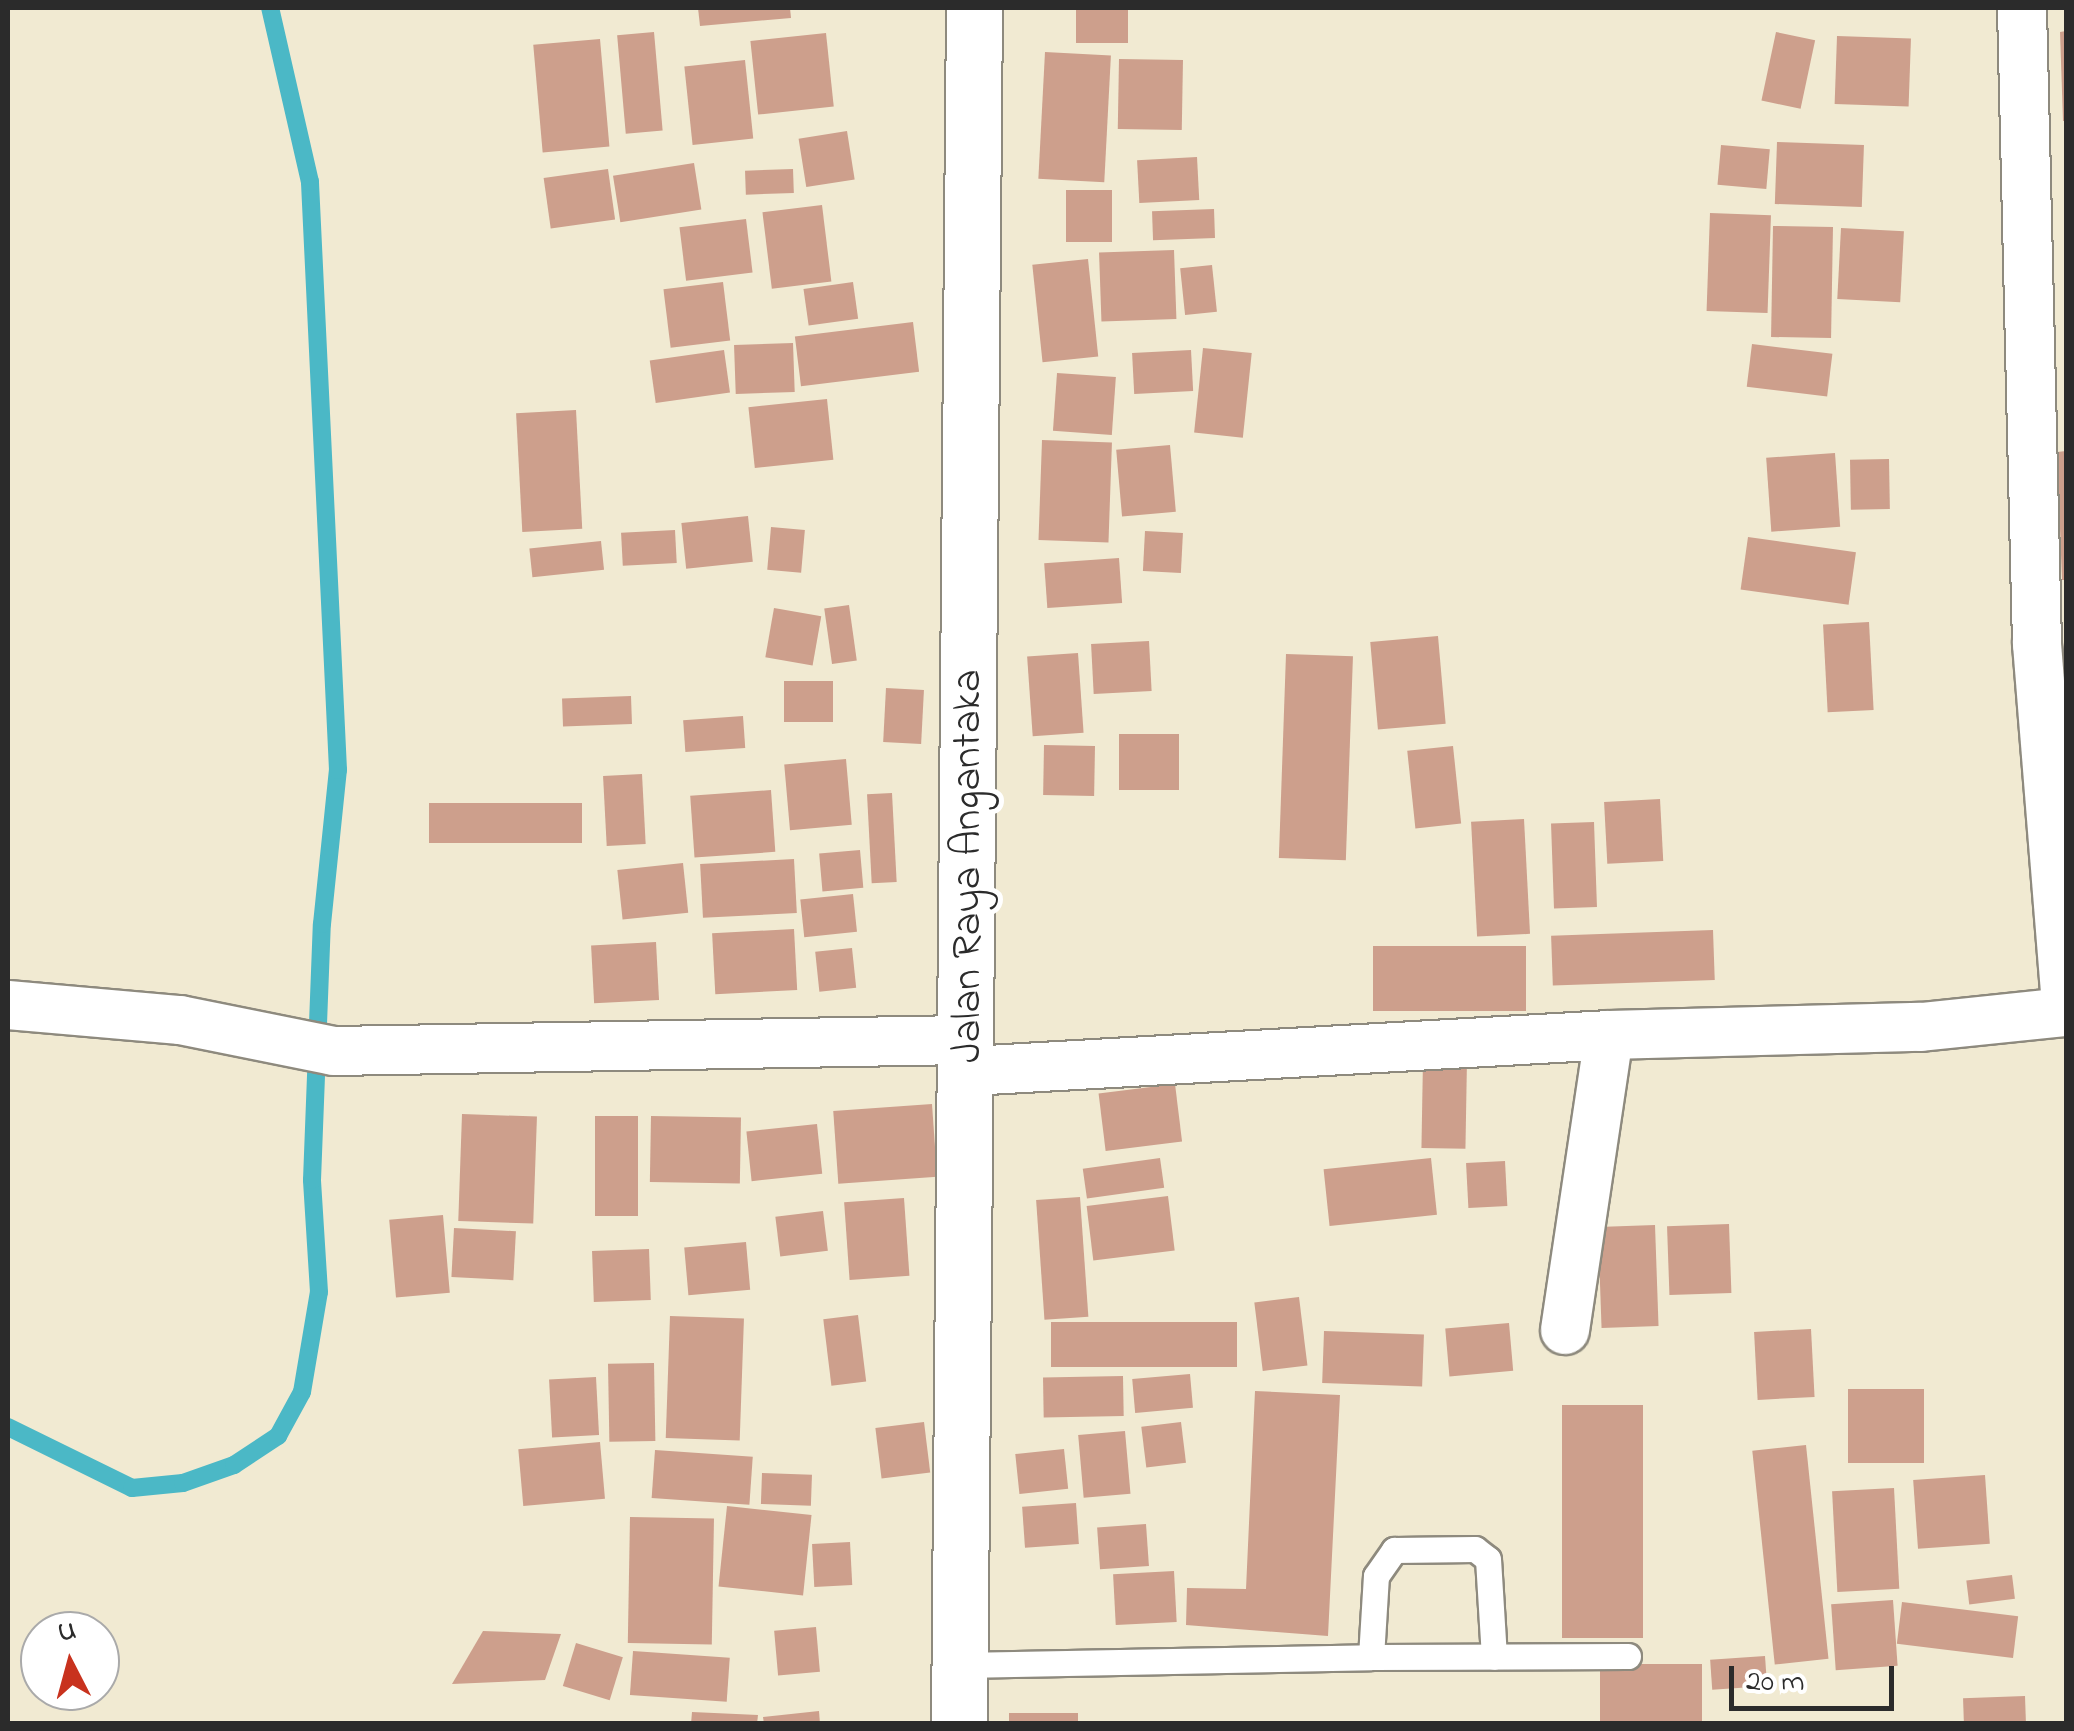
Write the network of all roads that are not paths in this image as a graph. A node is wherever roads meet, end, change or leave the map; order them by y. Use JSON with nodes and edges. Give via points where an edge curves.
{"nodes":[{"id":1,"x":974,"y":8,"type":"edge"},
{"id":2,"x":2022,"y":8,"type":"edge"},
{"id":3,"x":2066,"y":1004,"type":"edge"},
{"id":4,"x":8,"y":1005,"type":"edge"},
{"id":5,"x":2066,"y":1012,"type":"edge"},
{"id":6,"x":1609,"y":1035,"type":"junction"},
{"id":7,"x":968,"y":1056,"type":"junction"},
{"id":8,"x":1565,"y":1330,"type":"dead end"},
{"id":9,"x":1628,"y":1656,"type":"dead end"},
{"id":10,"x":1372,"y":1657,"type":"junction"},
{"id":11,"x":1494,"y":1657,"type":"junction"},
{"id":12,"x":961,"y":1665,"type":"junction"},
{"id":13,"x":959,"y":1724,"type":"edge"}],
"edges":[{"from":1,"to":7,"type":"main road","name":"Jalan Raya Angantaka"},
{"from":2,"to":3,"type":"street","via":[[2037,644]]},
{"from":4,"to":7,"type":"street","via":[[180,1020],[334,1052]]},
{"from":5,"to":6,"type":"street","via":[[1921,1027]]},
{"from":6,"to":7,"type":"street"},
{"from":6,"to":8,"type":"street"},
{"from":7,"to":12,"type":"main road","name":"Jalan Raya Angantaka"},
{"from":9,"to":11,"type":"lane"},
{"from":10,"to":11,"type":"lane"},
{"from":10,"to":11,"type":"lane","via":[[1382,1562],[1394,1550],[1475,1549],[1488,1558],[1494,1576]]},
{"from":10,"to":12,"type":"lane"},
{"from":12,"to":13,"type":"main road","name":"Jalan Raya Angantaka"}]}
